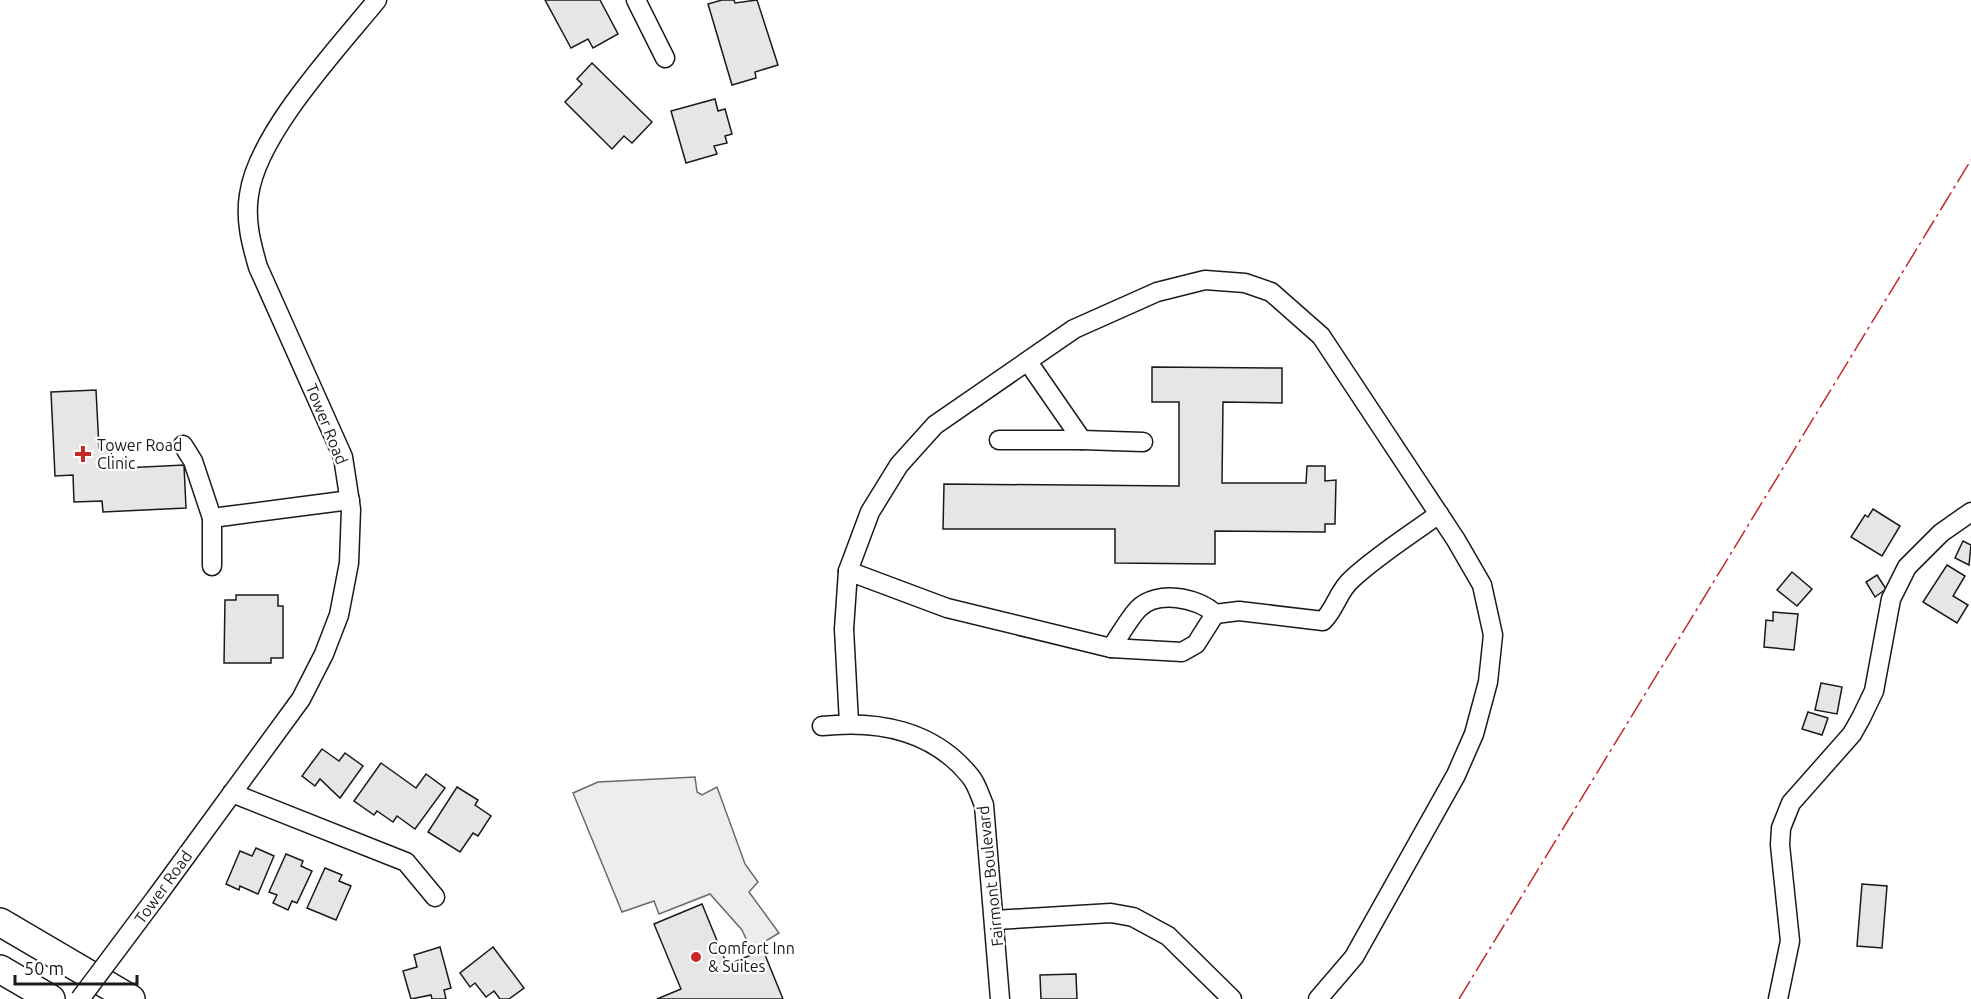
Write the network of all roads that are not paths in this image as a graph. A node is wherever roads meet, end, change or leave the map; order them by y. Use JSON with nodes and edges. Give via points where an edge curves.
{"nodes":[{"id":1,"x":377,"y":0,"type":"edge"},
{"id":2,"x":636,"y":0,"type":"edge"},
{"id":3,"x":665,"y":58,"type":"dead end"},
{"id":4,"x":1028,"y":362,"type":"junction"},
{"id":5,"x":999,"y":440,"type":"dead end"},
{"id":6,"x":1082,"y":440,"type":"junction"},
{"id":7,"x":1143,"y":442,"type":"dead end"},
{"id":8,"x":183,"y":445,"type":"dead end"},
{"id":9,"x":350,"y":500,"type":"junction"},
{"id":10,"x":1971,"y":512,"type":"edge"},
{"id":11,"x":1439,"y":514,"type":"junction"},
{"id":12,"x":212,"y":519,"type":"junction"},
{"id":13,"x":212,"y":566,"type":"dead end"},
{"id":14,"x":848,"y":572,"type":"junction"},
{"id":15,"x":1215,"y":614,"type":"junction"},
{"id":16,"x":1111,"y":648,"type":"junction"},
{"id":17,"x":849,"y":723,"type":"junction"},
{"id":18,"x":822,"y":726,"type":"dead end"},
{"id":19,"x":232,"y":793,"type":"junction"},
{"id":20,"x":435,"y":897,"type":"dead end"},
{"id":21,"x":995,"y":920,"type":"junction"},
{"id":22,"x":0,"y":922,"type":"edge"},
{"id":23,"x":0,"y":969,"type":"edge"},
{"id":24,"x":51,"y":999,"type":"edge"},
{"id":25,"x":80,"y":999,"type":"edge"},
{"id":26,"x":131,"y":999,"type":"edge"},
{"id":27,"x":1000,"y":999,"type":"edge"},
{"id":28,"x":1232,"y":999,"type":"edge"},
{"id":29,"x":1318,"y":999,"type":"edge"},
{"id":30,"x":1778,"y":999,"type":"edge"}],
"edges":[{"from":1,"to":9,"type":"street","name":"Tower Road","via":[[274,132],[257,162],[248,195],[249,234],[258,267],[343,457]]},
{"from":2,"to":3,"type":"street"},
{"from":4,"to":6,"type":"street"},
{"from":4,"to":11,"type":"street","via":[[1074,329],[1157,292],[1205,280],[1245,283],[1272,292],[1321,336]]},
{"from":4,"to":14,"type":"street","via":[[935,425],[899,465],[870,512]]},
{"from":5,"to":6,"type":"street"},
{"from":6,"to":7,"type":"street"},
{"from":8,"to":12,"type":"street","via":[[193,461]]},
{"from":9,"to":12,"type":"street"},
{"from":9,"to":19,"type":"street","name":"Tower Road","via":[[349,563],[339,615],[324,654],[301,699]]},
{"from":10,"to":30,"type":"street","via":[[1941,533],[1907,567],[1891,599],[1874,691],[1861,718],[1852,734],[1791,803],[1781,828],[1791,941]]},
{"from":11,"to":15,"type":"street","via":[[1351,579],[1338,595],[1332,613],[1323,621],[1239,611]]},
{"from":11,"to":29,"type":"street","via":[[1482,585],[1493,636],[1488,682],[1474,734],[1456,775],[1354,957]]},
{"from":12,"to":13,"type":"street"},
{"from":14,"to":16,"type":"street","via":[[947,608]]},
{"from":14,"to":17,"type":"street","via":[[844,629]]},
{"from":15,"to":16,"type":"street","via":[[1196,644],[1182,652]]},
{"from":15,"to":16,"type":"street","via":[[1206,605],[1181,598],[1148,602],[1139,608]]},
{"from":17,"to":18,"type":"street","name":"Fairmont Boulevard"},
{"from":17,"to":21,"type":"street","name":"Fairmont Boulevard","via":[[873,724],[926,740],[949,753],[972,777],[984,805]]},
{"from":19,"to":20,"type":"street","via":[[406,862]]},
{"from":19,"to":25,"type":"street","name":"Tower Road","bridge":true},
{"from":21,"to":27,"type":"street","name":"Fairmont Boulevard"},
{"from":21,"to":28,"type":"street","via":[[1111,913],[1133,916],[1168,936]]},
{"from":22,"to":26,"type":"highway"},
{"from":23,"to":24,"type":"highway"}]}
